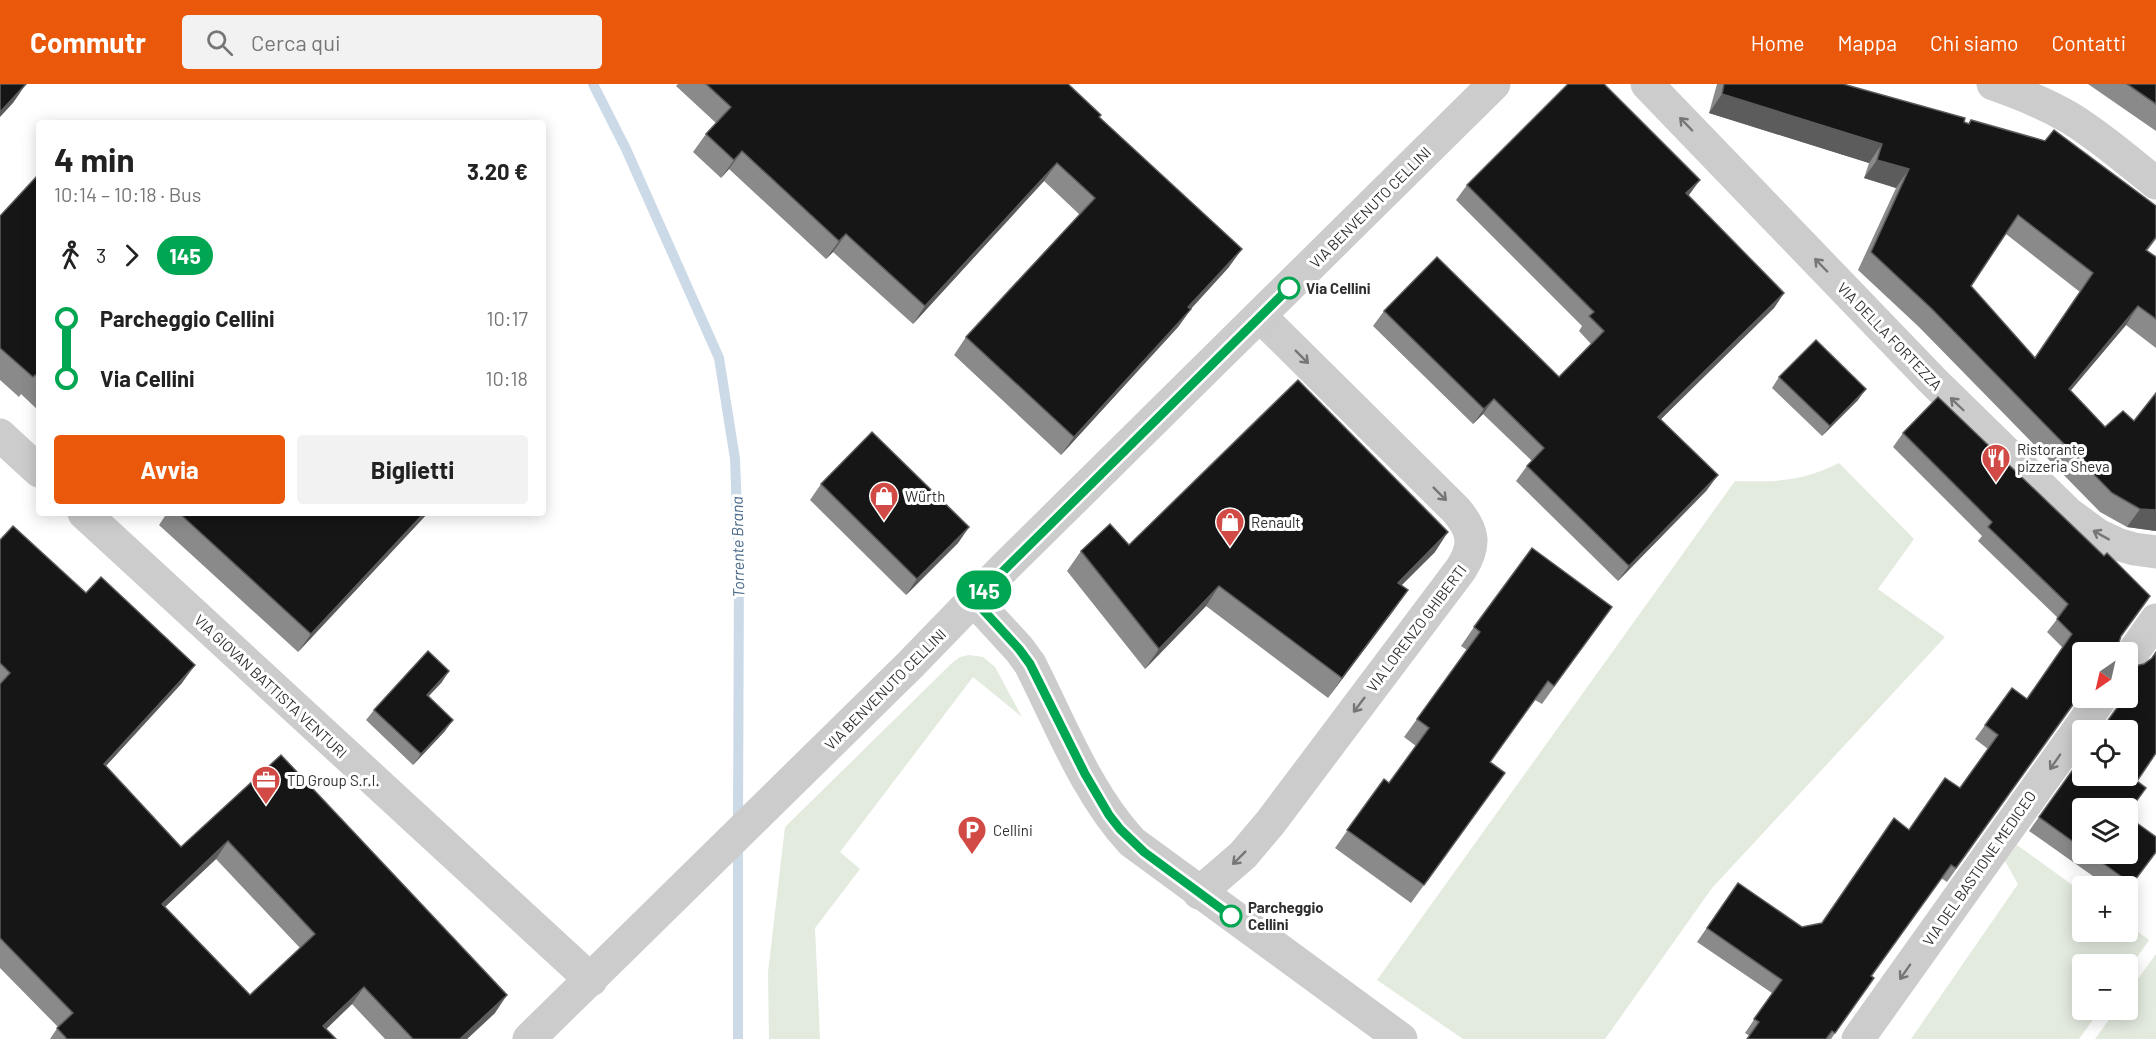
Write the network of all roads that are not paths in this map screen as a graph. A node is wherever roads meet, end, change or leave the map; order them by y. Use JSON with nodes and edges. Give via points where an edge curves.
{"nodes":[{"id":1,"x":1494,"y":84,"type":"edge"},
{"id":2,"x":1647,"y":84,"type":"edge"},
{"id":3,"x":1993,"y":84,"type":"edge"},
{"id":4,"x":2156,"y":183,"type":"edge"},
{"id":5,"x":1260,"y":316,"type":"junction"},
{"id":6,"x":0,"y":435,"type":"edge"},
{"id":7,"x":36,"y":468,"type":"edge"},
{"id":8,"x":87,"y":516,"type":"edge"},
{"id":9,"x":2156,"y":552,"type":"edge"},
{"id":10,"x":974,"y":600,"type":"junction"},
{"id":11,"x":2156,"y":621,"type":"edge"},
{"id":12,"x":2138,"y":646,"type":"edge"},
{"id":13,"x":2094,"y":708,"type":"edge"},
{"id":14,"x":1199,"y":893,"type":"junction"},
{"id":15,"x":591,"y":980,"type":"junction"},
{"id":16,"x":529,"y":1039,"type":"edge"},
{"id":17,"x":1401,"y":1039,"type":"edge"},
{"id":18,"x":1858,"y":1039,"type":"edge"}],
"edges":[{"from":1,"to":5,"type":"street","name":"VIA BENVENUTO CELLINI"},
{"from":9,"to":2,"type":"street","name":"VIA DELLA FORTEZZA","one_way":true,"via":[[2117,544],[2068,513],[1932,380]]},
{"from":3,"to":4,"type":"street","via":[[2069,117]]},
{"from":5,"to":10,"type":"street","name":"VIA BENVENUTO CELLINI"},
{"from":5,"to":14,"type":"street","name":"VIA LORENZO GHIBERTI","one_way":true,"via":[[1456,510],[1470,530],[1470,550],[1461,569],[1270,823],[1243,855]]},
{"from":6,"to":7,"type":"street"},
{"from":8,"to":15,"type":"street","name":"VIA GIOVAN BATTISTA VENTURI"},
{"from":10,"to":14,"type":"street","via":[[1030,664],[1109,815],[1144,852]]},
{"from":10,"to":15,"type":"street","name":"VIA BENVENUTO CELLINI"},
{"from":11,"to":12,"type":"street"},
{"from":13,"to":18,"type":"street","name":"VIA DEL BASTIONE MEDICEO","one_way":true},
{"from":14,"to":17,"type":"street"},
{"from":15,"to":16,"type":"street","name":"VIA BENVENUTO CELLINI"}]}
